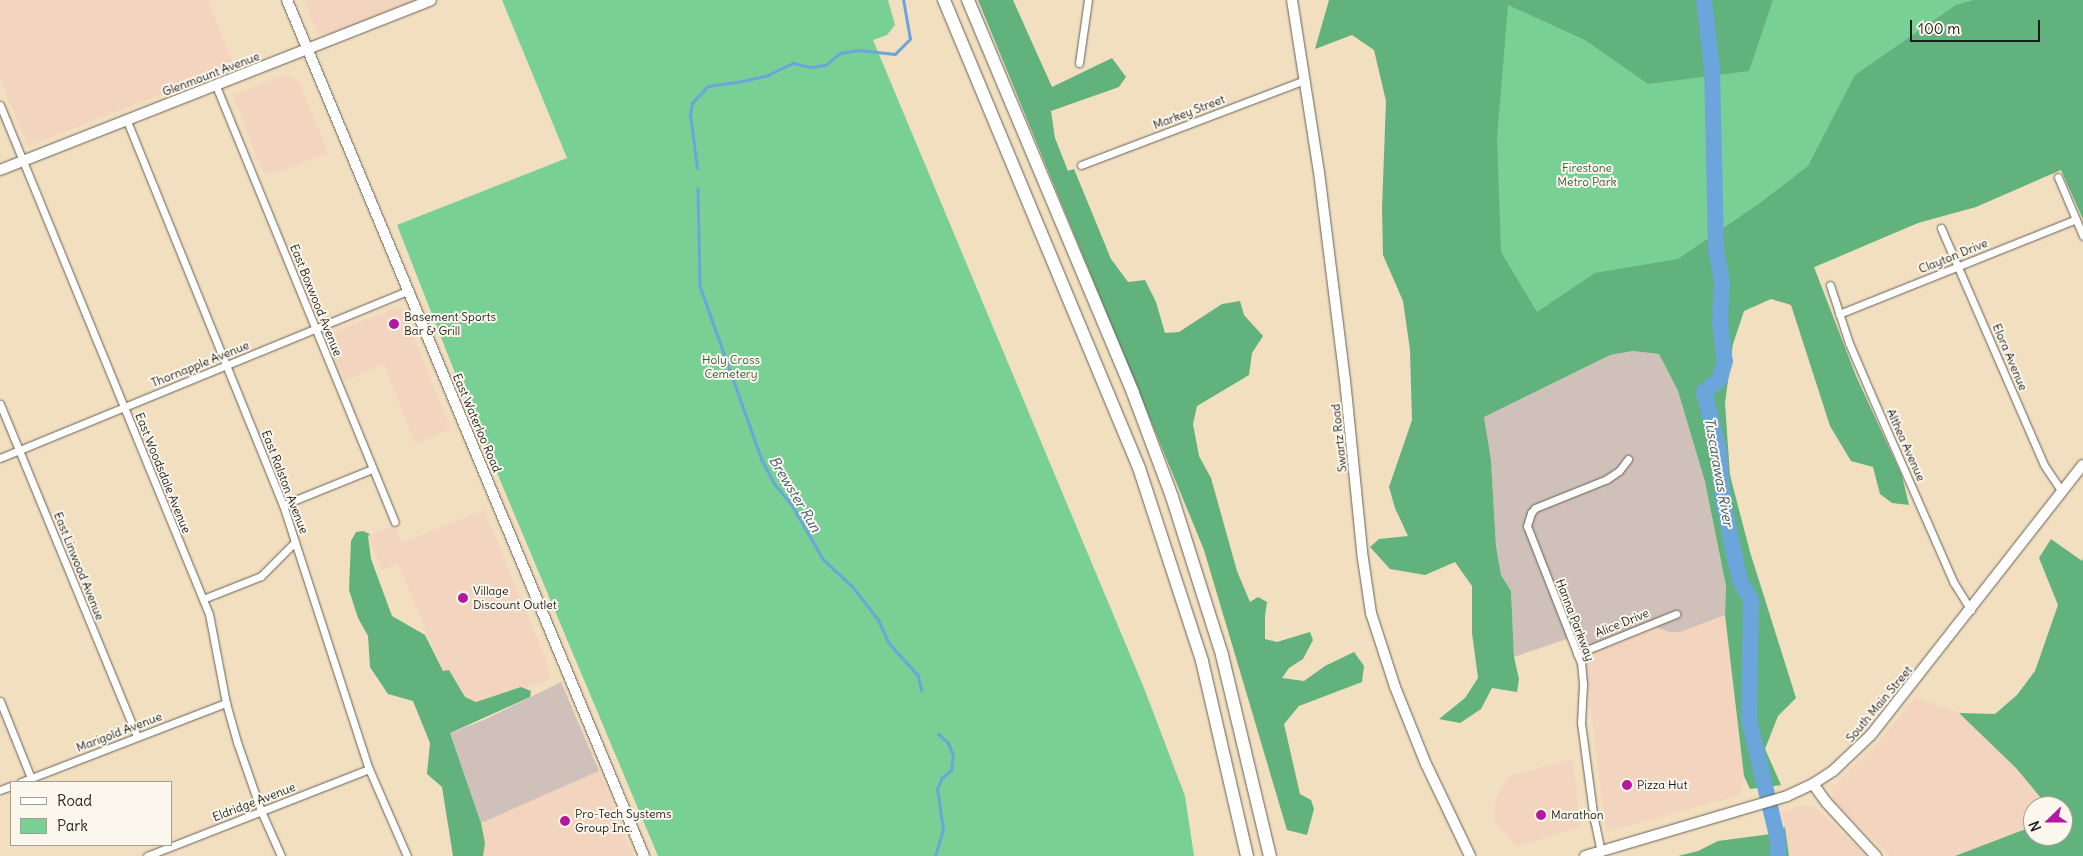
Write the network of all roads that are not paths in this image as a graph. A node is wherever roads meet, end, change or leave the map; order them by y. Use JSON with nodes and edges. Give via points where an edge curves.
{"nodes":[{"id":1,"x":288,"y":0,"type":"edge"},
{"id":2,"x":431,"y":0,"type":"edge"},
{"id":3,"x":944,"y":0,"type":"edge"},
{"id":4,"x":968,"y":0,"type":"edge"},
{"id":5,"x":1088,"y":0,"type":"edge"},
{"id":6,"x":1292,"y":0,"type":"edge"},
{"id":7,"x":308,"y":49,"type":"junction"},
{"id":8,"x":1079,"y":63,"type":"dead end"},
{"id":9,"x":1305,"y":80,"type":"junction"},
{"id":10,"x":216,"y":86,"type":"junction"},
{"id":11,"x":0,"y":106,"type":"edge"},
{"id":12,"x":127,"y":121,"type":"junction"},
{"id":13,"x":23,"y":161,"type":"junction"},
{"id":14,"x":1081,"y":165,"type":"dead end"},
{"id":15,"x":0,"y":170,"type":"edge"},
{"id":16,"x":2058,"y":177,"type":"dead end"},
{"id":17,"x":2076,"y":219,"type":"junction"},
{"id":18,"x":1941,"y":228,"type":"dead end"},
{"id":19,"x":2083,"y":236,"type":"edge"},
{"id":20,"x":1958,"y":265,"type":"junction"},
{"id":21,"x":1830,"y":285,"type":"dead end"},
{"id":22,"x":409,"y":290,"type":"junction"},
{"id":23,"x":1839,"y":314,"type":"junction"},
{"id":24,"x":316,"y":328,"type":"junction"},
{"id":25,"x":226,"y":365,"type":"junction"},
{"id":26,"x":0,"y":404,"type":"edge"},
{"id":27,"x":124,"y":407,"type":"junction"},
{"id":28,"x":19,"y":450,"type":"junction"},
{"id":29,"x":0,"y":458,"type":"edge"},
{"id":30,"x":1628,"y":459,"type":"dead end"},
{"id":31,"x":2083,"y":465,"type":"edge"},
{"id":32,"x":372,"y":469,"type":"junction"},
{"id":33,"x":2062,"y":492,"type":"junction"},
{"id":34,"x":283,"y":505,"type":"junction"},
{"id":35,"x":395,"y":522,"type":"dead end"},
{"id":36,"x":295,"y":542,"type":"junction"},
{"id":37,"x":204,"y":600,"type":"junction"},
{"id":38,"x":1971,"y":610,"type":"junction"},
{"id":39,"x":1676,"y":614,"type":"dead end"},
{"id":40,"x":1577,"y":654,"type":"junction"},
{"id":41,"x":0,"y":701,"type":"edge"},
{"id":42,"x":226,"y":703,"type":"junction"},
{"id":43,"x":137,"y":737,"type":"junction"},
{"id":44,"x":369,"y":769,"type":"junction"},
{"id":45,"x":32,"y":778,"type":"junction"},
{"id":46,"x":24,"y":781,"type":"edge"},
{"id":47,"x":1813,"y":784,"type":"junction"},
{"id":48,"x":261,"y":811,"type":"junction"},
{"id":49,"x":1601,"y":852,"type":"junction"},
{"id":50,"x":147,"y":856,"type":"edge"},
{"id":51,"x":281,"y":856,"type":"edge"},
{"id":52,"x":407,"y":856,"type":"edge"},
{"id":53,"x":644,"y":856,"type":"edge"},
{"id":54,"x":1247,"y":856,"type":"edge"},
{"id":55,"x":1270,"y":856,"type":"edge"},
{"id":56,"x":1470,"y":856,"type":"edge"},
{"id":57,"x":1585,"y":856,"type":"edge"},
{"id":58,"x":1876,"y":856,"type":"edge"}],
"edges":[{"from":1,"to":7,"type":"main road","name":"East Waterloo Road"},
{"from":2,"to":7,"type":"main road","name":"Glenmount Avenue"},
{"from":3,"to":54,"type":"highway","via":[[1139,468],[1202,661]]},
{"from":4,"to":55,"type":"highway","via":[[1133,393],[1172,497],[1222,656]]},
{"from":5,"to":8,"type":"street"},
{"from":6,"to":9,"type":"main road","name":"Swartz Road"},
{"from":7,"to":10,"type":"main road","name":"Glenmount Avenue"},
{"from":7,"to":22,"type":"main road","name":"East Waterloo Road"},
{"from":9,"to":14,"type":"street","name":"Markey Street"},
{"from":9,"to":56,"type":"main road","name":"Swartz Road","via":[[1345,380],[1371,613],[1395,687],[1426,764]]},
{"from":10,"to":12,"type":"main road","name":"Glenmount Avenue"},
{"from":10,"to":24,"type":"street","name":"East Boxwood Avenue"},
{"from":11,"to":13,"type":"street","name":"East Woodsdale Avenue"},
{"from":12,"to":13,"type":"main road","name":"Glenmount Avenue"},
{"from":12,"to":25,"type":"street","name":"East Ralston Avenue"},
{"from":13,"to":15,"type":"main road","name":"Glenmount Avenue"},
{"from":13,"to":27,"type":"street","name":"East Woodsdale Avenue"},
{"from":16,"to":17,"type":"street"},
{"from":17,"to":19,"type":"street"},
{"from":17,"to":20,"type":"street","name":"Clayton Drive"},
{"from":18,"to":20,"type":"street","name":"Elora Avenue"},
{"from":20,"to":23,"type":"street","name":"Clayton Drive"},
{"from":20,"to":33,"type":"street","name":"Elora Avenue","via":[[2044,465]]},
{"from":21,"to":23,"type":"street","name":"Althea Avenue"},
{"from":22,"to":24,"type":"street","name":"Thornapple Avenue"},
{"from":22,"to":53,"type":"main road","name":"East Waterloo Road"},
{"from":23,"to":38,"type":"street","name":"Althea Avenue","via":[[1930,530],[1954,583]]},
{"from":24,"to":25,"type":"street","name":"Thornapple Avenue"},
{"from":24,"to":32,"type":"street","name":"East Boxwood Avenue"},
{"from":25,"to":27,"type":"street","name":"Thornapple Avenue"},
{"from":25,"to":34,"type":"street","name":"East Ralston Avenue"},
{"from":26,"to":28,"type":"street","name":"East Linwood Avenue"},
{"from":27,"to":28,"type":"street","name":"Thornapple Avenue"},
{"from":27,"to":37,"type":"street","name":"East Woodsdale Avenue"},
{"from":28,"to":29,"type":"street","name":"Thornapple Avenue"},
{"from":28,"to":43,"type":"street","name":"East Linwood Avenue"},
{"from":30,"to":40,"type":"street","name":"Hanna Parkway","via":[[1607,479],[1540,505],[1528,519],[1529,532]]},
{"from":31,"to":33,"type":"main road","name":"South Main Street"},
{"from":32,"to":34,"type":"street"},
{"from":32,"to":35,"type":"street","name":"East Boxwood Avenue"},
{"from":33,"to":38,"type":"main road","name":"South Main Street"},
{"from":34,"to":36,"type":"street","name":"East Ralston Avenue"},
{"from":36,"to":37,"type":"street","via":[[261,576]]},
{"from":36,"to":44,"type":"street","name":"East Ralston Avenue"},
{"from":37,"to":42,"type":"street","name":"East Woodsdale Avenue"},
{"from":38,"to":47,"type":"main road","name":"South Main Street","via":[[1871,735],[1848,758]]},
{"from":39,"to":40,"type":"street","name":"Alice Drive"},
{"from":40,"to":49,"type":"street","name":"Hanna Parkway","via":[[1583,684],[1581,723]]},
{"from":41,"to":45,"type":"street"},
{"from":42,"to":43,"type":"street","name":"Marigold Avenue"},
{"from":42,"to":48,"type":"street","name":"East Woodsdale Avenue"},
{"from":43,"to":45,"type":"street","name":"Marigold Avenue"},
{"from":44,"to":48,"type":"street","name":"Eldridge Avenue"},
{"from":44,"to":52,"type":"street","name":"East Ralston Avenue"},
{"from":45,"to":46,"type":"street","name":"Marigold Avenue"},
{"from":47,"to":49,"type":"main road","name":"South Main Street","via":[[1787,796]]},
{"from":47,"to":58,"type":"main road"},
{"from":48,"to":50,"type":"street","name":"Eldridge Avenue"},
{"from":48,"to":51,"type":"street","name":"East Woodsdale Avenue"},
{"from":49,"to":57,"type":"main road","name":"South Main Street"}]}
